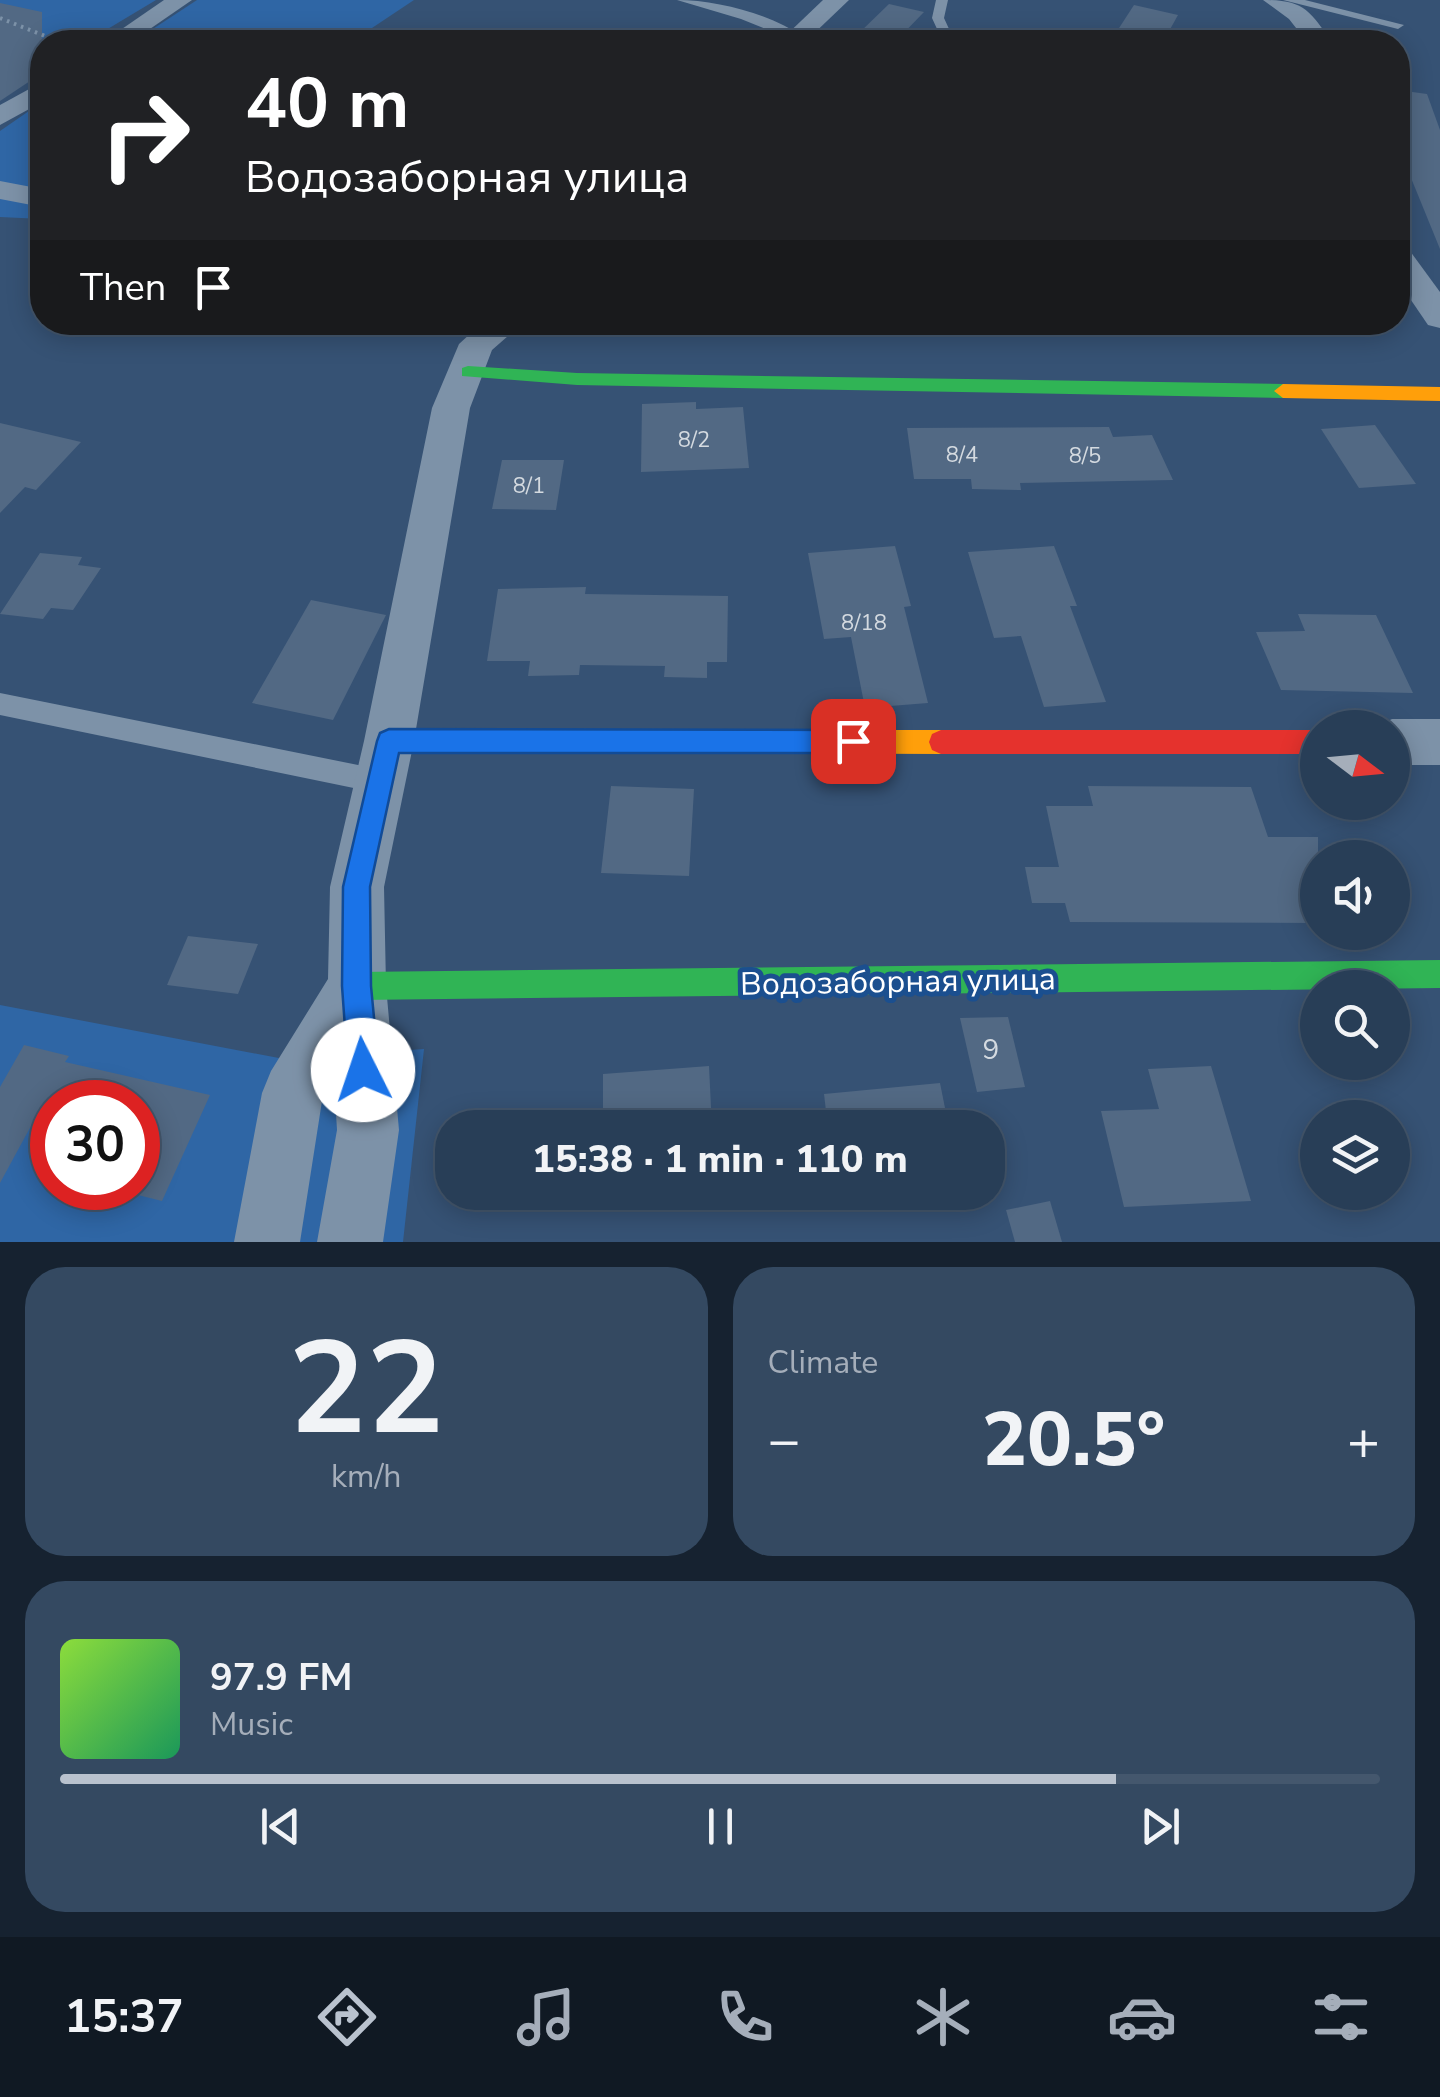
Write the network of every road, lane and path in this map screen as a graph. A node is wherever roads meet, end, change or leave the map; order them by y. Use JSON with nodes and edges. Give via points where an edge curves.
{"nodes":[{"id":1,"x":180,"y":0,"type":"edge"},
{"id":2,"x":683,"y":0,"type":"edge"},
{"id":3,"x":837,"y":0,"type":"edge"},
{"id":4,"x":942,"y":0,"type":"edge"},
{"id":5,"x":1275,"y":0,"type":"edge"},
{"id":6,"x":1289,"y":0,"type":"edge"},
{"id":7,"x":0,"y":18,"type":"edge"},
{"id":8,"x":1398,"y":25,"type":"dead end"},
{"id":9,"x":30,"y":30,"type":"edge"},
{"id":10,"x":134,"y":30,"type":"edge"},
{"id":11,"x":774,"y":30,"type":"edge"},
{"id":12,"x":805,"y":30,"type":"edge"},
{"id":13,"x":944,"y":30,"type":"edge"},
{"id":14,"x":1310,"y":30,"type":"edge"},
{"id":15,"x":30,"y":98,"type":"edge"},
{"id":16,"x":0,"y":117,"type":"edge"},
{"id":17,"x":0,"y":190,"type":"edge"},
{"id":18,"x":30,"y":196,"type":"edge"},
{"id":19,"x":1410,"y":275,"type":"edge"},
{"id":20,"x":1440,"y":316,"type":"edge"},
{"id":21,"x":477,"y":340,"type":"edge"},
{"id":22,"x":1440,"y":394,"type":"edge"},
{"id":23,"x":0,"y":704,"type":"edge"},
{"id":24,"x":1300,"y":742,"type":"edge"},
{"id":25,"x":1410,"y":742,"type":"edge"},
{"id":26,"x":1440,"y":742,"type":"edge"},
{"id":27,"x":383,"y":761,"type":"junction"},
{"id":28,"x":1440,"y":974,"type":"edge"},
{"id":29,"x":357,"y":986,"type":"junction"},
{"id":30,"x":266,"y":1242,"type":"edge"},
{"id":31,"x":350,"y":1242,"type":"edge"}],
"edges":[{"from":1,"to":10,"type":"street"},
{"from":2,"to":11,"type":"lane"},
{"from":3,"to":12,"type":"street"},
{"from":4,"to":13,"type":"lane","via":[[938,18]]},
{"from":5,"to":14,"type":"street"},
{"from":6,"to":8,"type":"lane"},
{"from":7,"to":9,"type":"path"},
{"from":15,"to":16,"type":"street"},
{"from":17,"to":18,"type":"street"},
{"from":19,"to":20,"type":"street"},
{"from":21,"to":22,"type":"street","via":[[577,379]]},
{"from":21,"to":27,"type":"street","via":[[451,408]]},
{"from":23,"to":27,"type":"lane"},
{"from":24,"to":27,"type":"street"},
{"from":25,"to":26,"type":"street"},
{"from":27,"to":29,"type":"street","via":[[357,887]]},
{"from":28,"to":29,"type":"street","name":"Водозаборная улица"},
{"from":29,"to":30,"type":"street","via":[[293,1093]]},
{"from":29,"to":31,"type":"street","via":[[368,1130]]}]}
